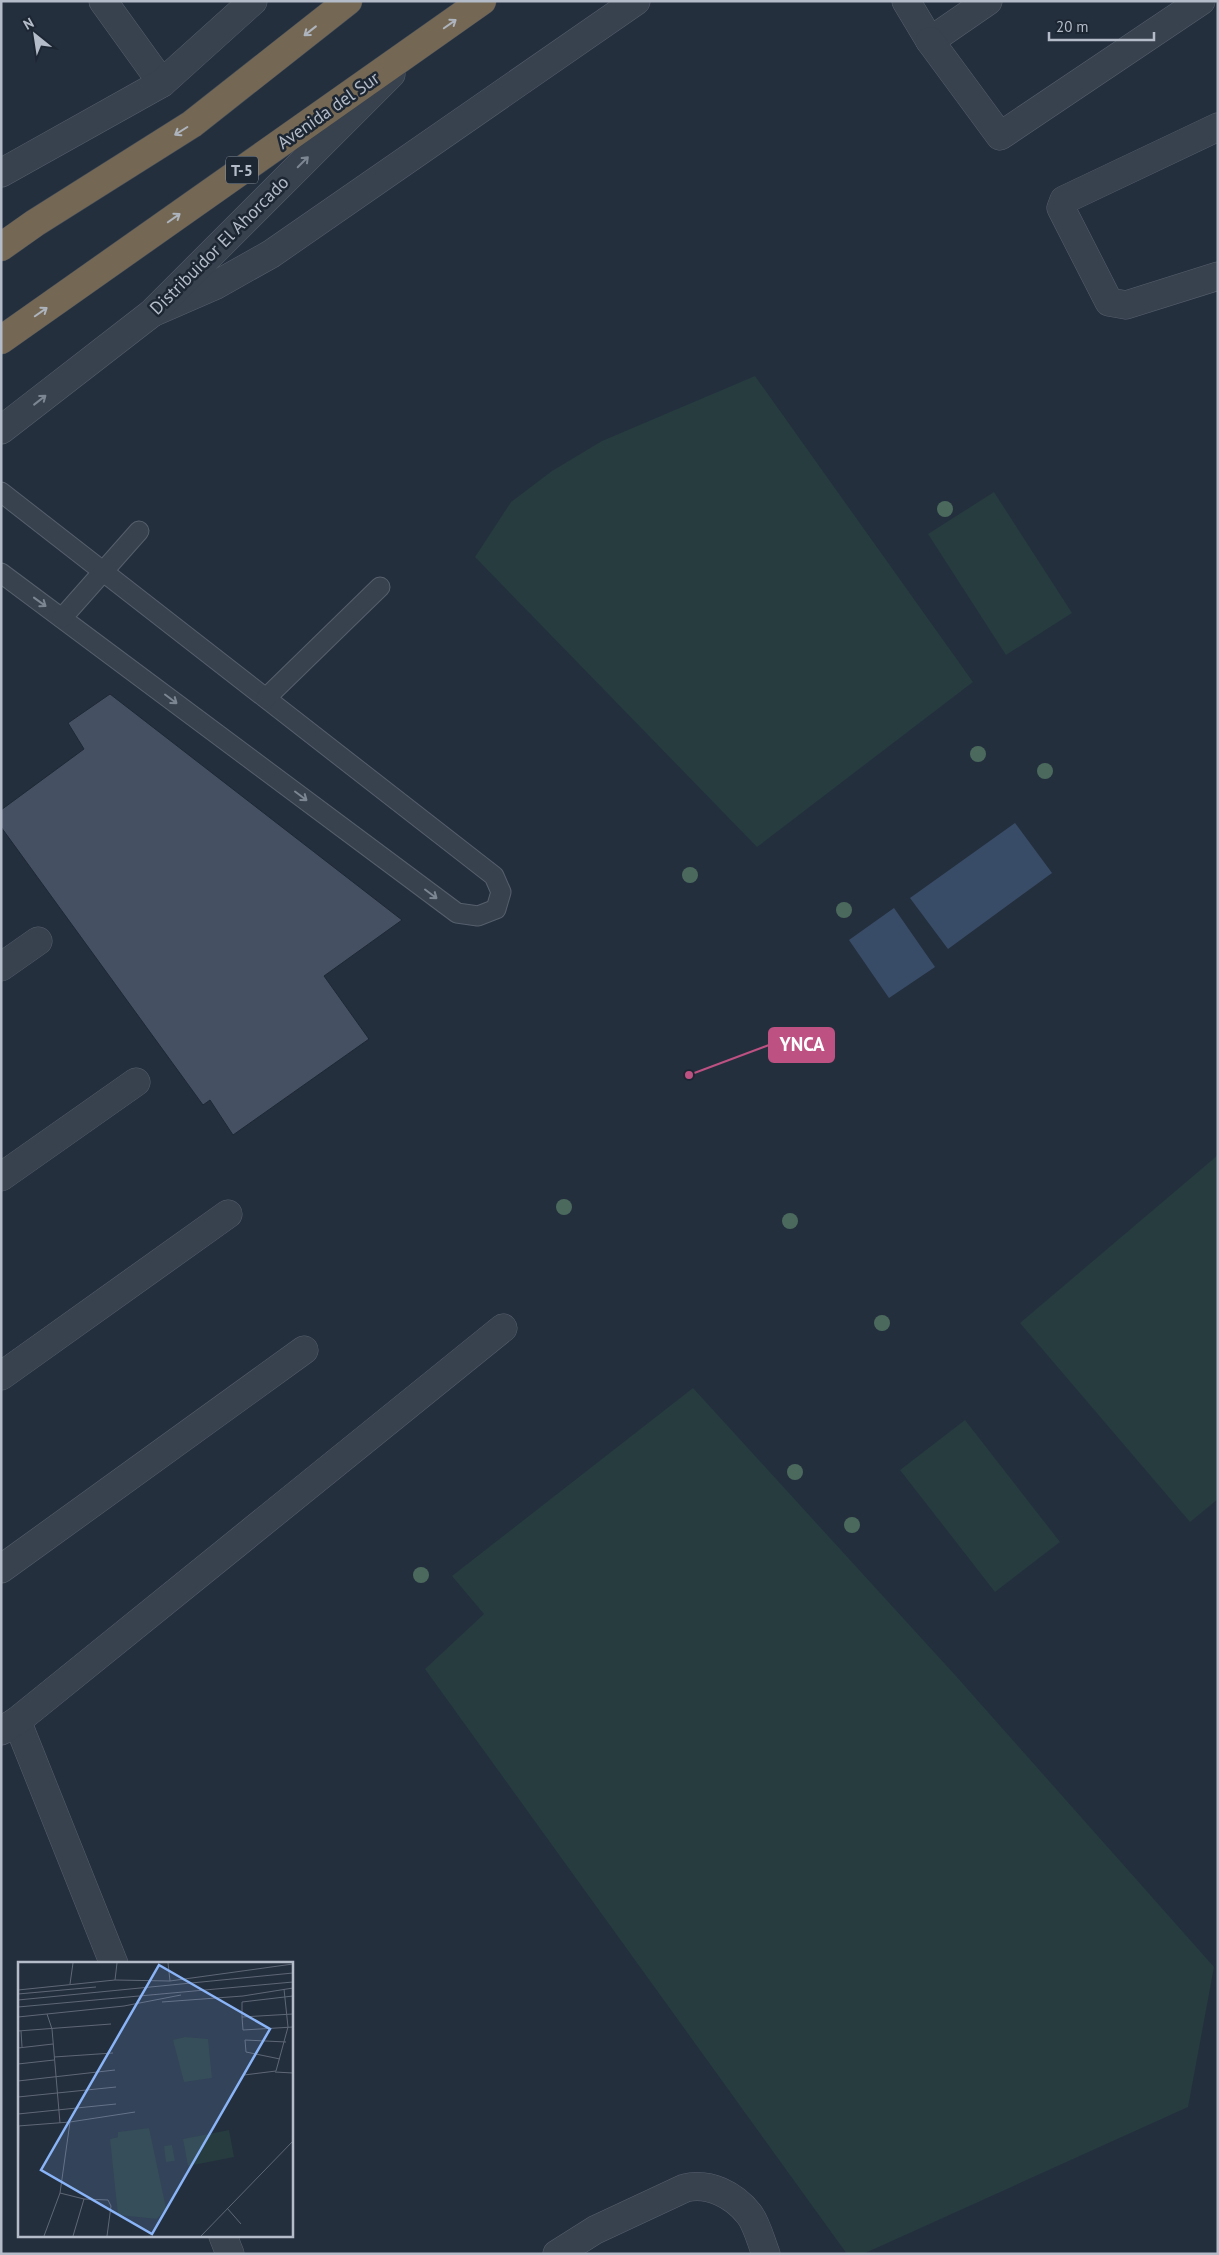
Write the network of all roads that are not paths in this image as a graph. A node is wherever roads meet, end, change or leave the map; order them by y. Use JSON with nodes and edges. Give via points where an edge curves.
{"nodes":[{"id":1,"x":103,"y":1,"type":"edge"},
{"id":2,"x":253,"y":1,"type":"edge"},
{"id":3,"x":348,"y":1,"type":"edge"},
{"id":4,"x":482,"y":1,"type":"edge"},
{"id":5,"x":636,"y":1,"type":"edge"},
{"id":6,"x":906,"y":1,"type":"edge"},
{"id":7,"x":988,"y":1,"type":"edge"},
{"id":8,"x":1201,"y":1,"type":"edge"},
{"id":9,"x":930,"y":41,"type":"junction"},
{"id":10,"x":422,"y":43,"type":"junction"},
{"id":11,"x":162,"y":82,"type":"junction"},
{"id":12,"x":1218,"y":127,"type":"edge"},
{"id":13,"x":1,"y":173,"type":"edge"},
{"id":14,"x":35,"y":223,"type":"junction"},
{"id":15,"x":1,"y":241,"type":"edge"},
{"id":16,"x":1,"y":247,"type":"edge"},
{"id":17,"x":1218,"y":276,"type":"edge"},
{"id":18,"x":152,"y":313,"type":"junction"},
{"id":19,"x":1,"y":340,"type":"edge"},
{"id":20,"x":1,"y":430,"type":"edge"},
{"id":21,"x":1,"y":492,"type":"edge"},
{"id":22,"x":140,"y":531,"type":"dead end"},
{"id":23,"x":104,"y":571,"type":"junction"},
{"id":24,"x":3,"y":577,"type":"edge"},
{"id":25,"x":380,"y":587,"type":"dead end"},
{"id":26,"x":62,"y":618,"type":"junction"},
{"id":27,"x":266,"y":698,"type":"junction"},
{"id":28,"x":38,"y":941,"type":"dead end"},
{"id":29,"x":1,"y":967,"type":"edge"},
{"id":30,"x":136,"y":1082,"type":"dead end"},
{"id":31,"x":1,"y":1176,"type":"edge"},
{"id":32,"x":228,"y":1214,"type":"dead end"},
{"id":33,"x":503,"y":1328,"type":"dead end"},
{"id":34,"x":304,"y":1350,"type":"dead end"},
{"id":35,"x":1,"y":1376,"type":"edge"},
{"id":36,"x":1,"y":1569,"type":"edge"},
{"id":37,"x":9,"y":1726,"type":"edge"},
{"id":38,"x":113,"y":1962,"type":"edge"},
{"id":39,"x":224,"y":2238,"type":"edge"},
{"id":40,"x":230,"y":2254,"type":"edge"},
{"id":41,"x":557,"y":2254,"type":"edge"},
{"id":42,"x":766,"y":2254,"type":"edge"}],
"edges":[{"from":1,"to":11,"type":"street"},
{"from":2,"to":11,"type":"street"},
{"from":3,"to":14,"type":"highway","one_way":true,"via":[[192,124]]},
{"from":10,"to":4,"type":"highway","name":"Avenida del Sur","number":"T-5","one_way":true},
{"from":5,"to":18,"type":"street","via":[[271,254],[214,286]]},
{"from":6,"to":9,"type":"street"},
{"from":7,"to":9,"type":"street"},
{"from":8,"to":9,"type":"street","via":[[1000,136]]},
{"from":18,"to":10,"type":"street","name":"Distribuidor El Ahorcado","number":"T-5","one_way":true},
{"from":19,"to":10,"type":"highway","name":"Avenida del Sur","number":"T-5","one_way":true},
{"from":11,"to":13,"type":"street"},
{"from":12,"to":17,"type":"street","via":[[1064,200],[1061,208],[1109,302],[1126,305]]},
{"from":14,"to":15,"type":"highway"},
{"from":14,"to":16,"type":"highway"},
{"from":20,"to":18,"type":"street","name":"Distribuidor El Ahorcado","number":"T-5","one_way":true},
{"from":21,"to":23,"type":"lane"},
{"from":22,"to":23,"type":"lane"},
{"from":23,"to":26,"type":"lane"},
{"from":23,"to":27,"type":"lane"},
{"from":24,"to":26,"type":"lane","one_way":true},
{"from":25,"to":27,"type":"lane"},
{"from":26,"to":27,"type":"lane","one_way":true,"via":[[457,913],[478,916],[496,909],[501,892],[494,876]]},
{"from":28,"to":29,"type":"street"},
{"from":30,"to":31,"type":"street"},
{"from":32,"to":35,"type":"street"},
{"from":33,"to":37,"type":"street"},
{"from":34,"to":36,"type":"street"},
{"from":37,"to":38,"type":"street"},
{"from":39,"to":40,"type":"street"},
{"from":41,"to":42,"type":"street","via":[[596,2230],[685,2188],[699,2185],[732,2198],[750,2215]]}]}
